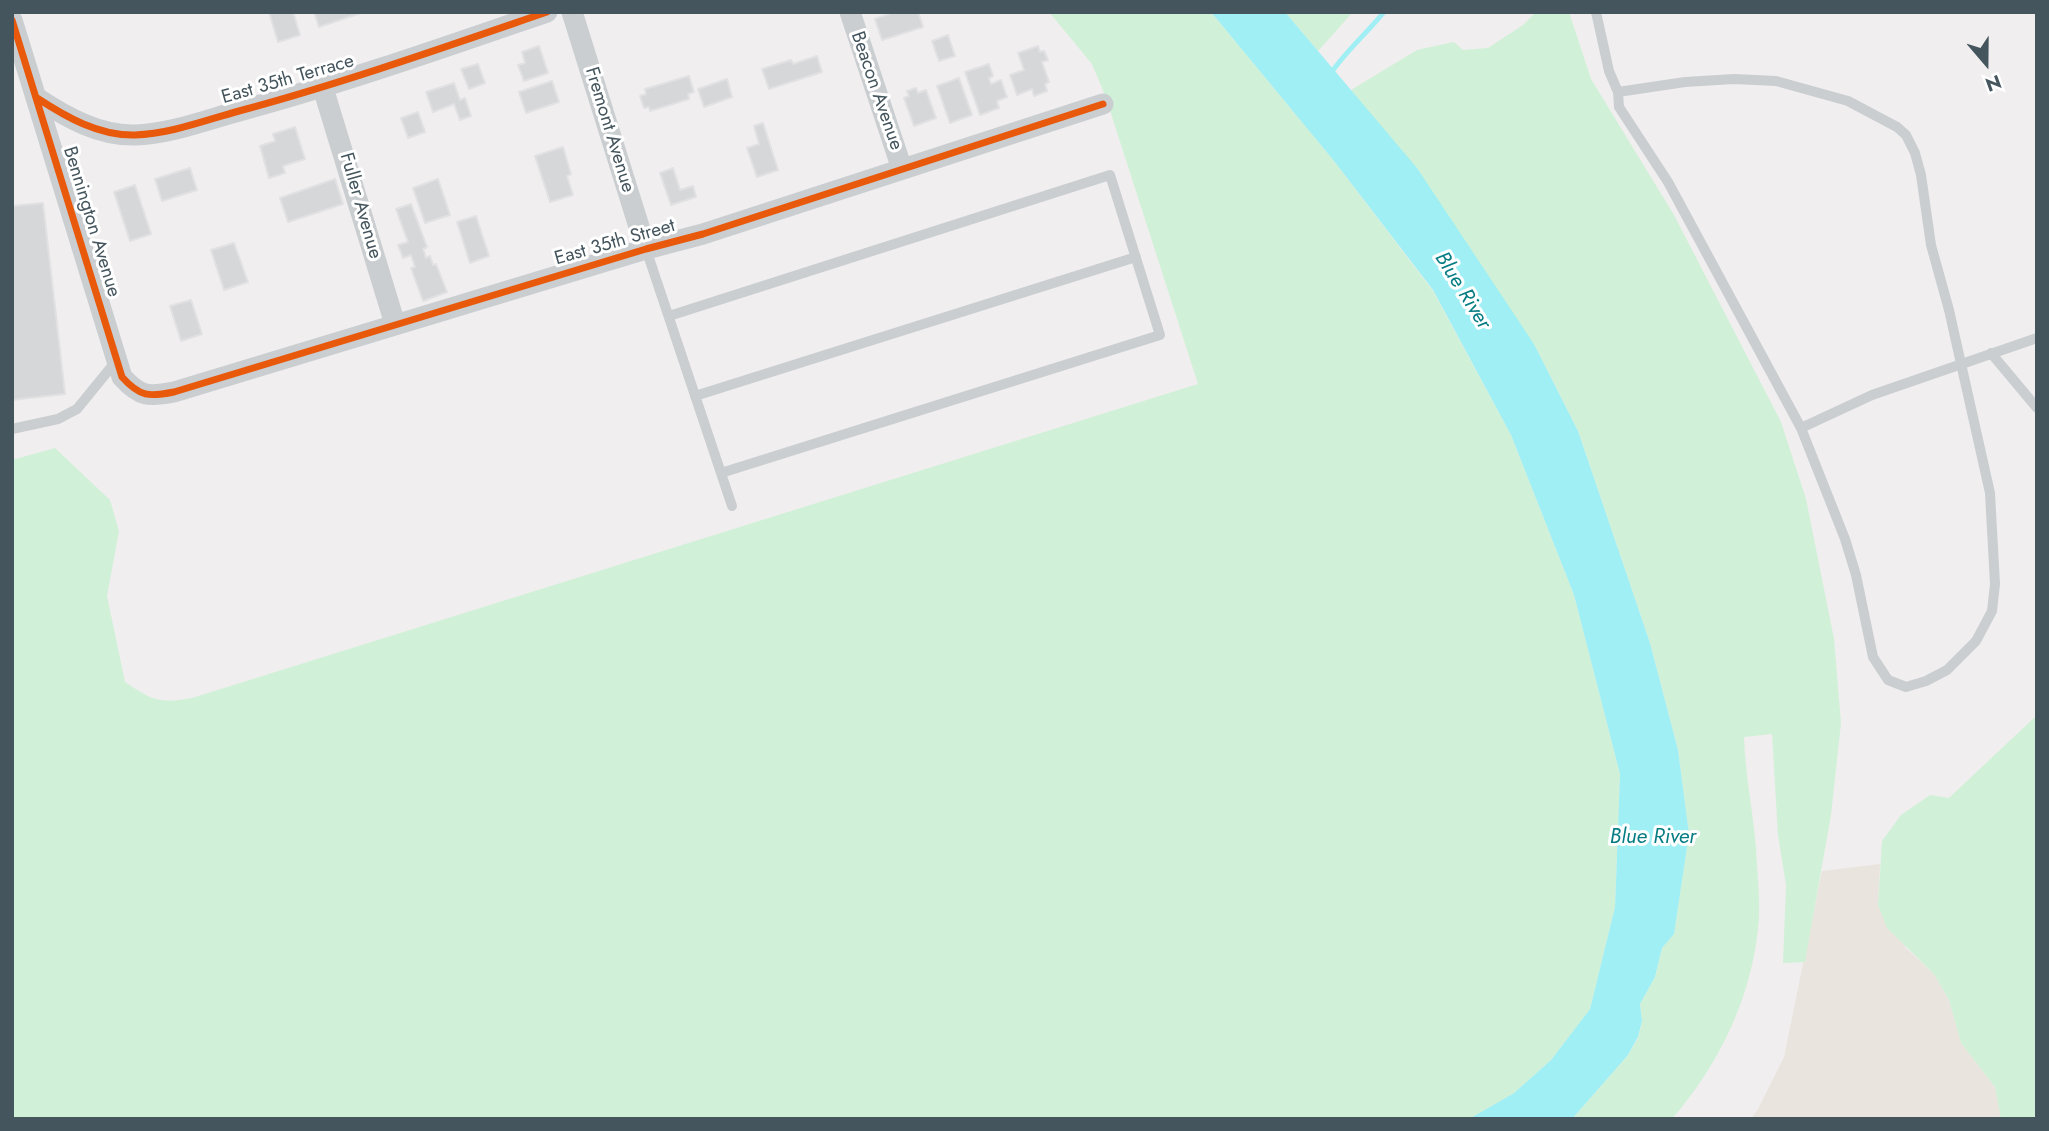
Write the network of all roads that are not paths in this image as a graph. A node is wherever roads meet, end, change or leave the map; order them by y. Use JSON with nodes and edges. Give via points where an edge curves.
{"nodes":[{"id":1,"x":548,"y":12,"type":"edge"},
{"id":2,"x":572,"y":12,"type":"edge"},
{"id":3,"x":850,"y":12,"type":"edge"},
{"id":4,"x":1596,"y":12,"type":"edge"},
{"id":5,"x":12,"y":20,"type":"edge"},
{"id":6,"x":19,"y":61,"type":"edge"},
{"id":7,"x":323,"y":89,"type":"junction"},
{"id":8,"x":1618,"y":92,"type":"junction"},
{"id":9,"x":37,"y":98,"type":"junction"},
{"id":10,"x":1103,"y":104,"type":"dead end"},
{"id":11,"x":902,"y":169,"type":"junction"},
{"id":12,"x":646,"y":248,"type":"junction"},
{"id":13,"x":1136,"y":257,"type":"junction"},
{"id":14,"x":669,"y":316,"type":"junction"},
{"id":15,"x":395,"y":324,"type":"junction"},
{"id":16,"x":2037,"y":338,"type":"edge"},
{"id":17,"x":1991,"y":354,"type":"junction"},
{"id":18,"x":117,"y":360,"type":"junction"},
{"id":19,"x":1960,"y":363,"type":"junction"},
{"id":20,"x":134,"y":389,"type":"joint"},
{"id":21,"x":695,"y":396,"type":"junction"},
{"id":22,"x":2037,"y":408,"type":"edge"},
{"id":23,"x":1801,"y":428,"type":"junction"},
{"id":24,"x":12,"y":429,"type":"edge"},
{"id":25,"x":721,"y":473,"type":"junction"},
{"id":26,"x":732,"y":506,"type":"dead end"}],
"edges":[{"from":1,"to":7,"type":"street","name":"East 35th Terrace"},
{"from":2,"to":12,"type":"street","name":"Fremont Avenue"},
{"from":3,"to":11,"type":"street","name":"Beacon Avenue"},
{"from":4,"to":8,"type":"lane"},
{"from":5,"to":6,"type":"street","name":"Bennington Avenue"},
{"from":6,"to":9,"type":"street","name":"Bennington Avenue"},
{"from":7,"to":9,"type":"street","name":"East 35th Terrace","via":[[134,135],[71,120]]},
{"from":7,"to":15,"type":"street","name":"Fuller Avenue"},
{"from":8,"to":19,"type":"lane","via":[[1685,82],[1776,81],[1847,102],[1897,127],[1915,153],[1921,175],[1931,245]]},
{"from":8,"to":23,"type":"lane","via":[[1619,107],[1668,182]]},
{"from":9,"to":18,"type":"street","name":"Bennington Avenue"},
{"from":10,"to":11,"type":"street","name":"East 35th Street"},
{"from":11,"to":12,"type":"street","name":"East 35th Street"},
{"from":12,"to":14,"type":"lane"},
{"from":12,"to":15,"type":"street","name":"East 35th Street"},
{"from":13,"to":14,"type":"lane","via":[[1110,174]]},
{"from":13,"to":21,"type":"lane"},
{"from":13,"to":25,"type":"lane","via":[[1160,335]]},
{"from":14,"to":21,"type":"lane"},
{"from":15,"to":20,"type":"street","name":"East 35th Street","via":[[174,392],[152,397]]},
{"from":16,"to":17,"type":"lane"},
{"from":17,"to":19,"type":"lane"},
{"from":17,"to":22,"type":"lane"},
{"from":18,"to":20,"type":"street","name":"Bennington Avenue","via":[[122,377]]},
{"from":18,"to":24,"type":"lane","via":[[76,409],[58,419]]},
{"from":19,"to":23,"type":"lane","via":[[1872,395]]},
{"from":19,"to":23,"type":"lane","via":[[1990,493],[1995,584],[1992,611],[1976,641],[1947,670],[1926,681],[1906,687],[1888,680],[1873,657],[1845,539]]},
{"from":21,"to":25,"type":"lane"},
{"from":25,"to":26,"type":"lane"}]}
